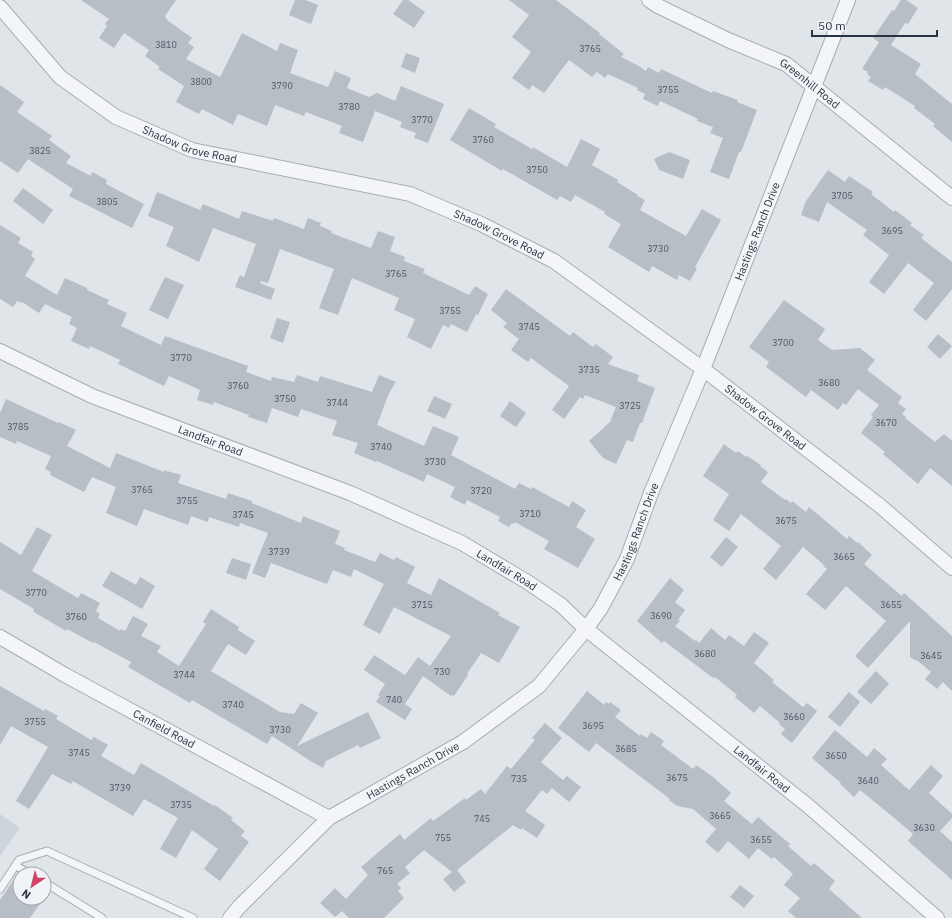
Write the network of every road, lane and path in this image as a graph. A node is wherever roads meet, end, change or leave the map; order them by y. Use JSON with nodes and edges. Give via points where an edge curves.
{"nodes":[{"id":1,"x":648,"y":0,"type":"edge"},
{"id":2,"x":848,"y":0,"type":"edge"},
{"id":3,"x":0,"y":7,"type":"edge"},
{"id":4,"x":814,"y":86,"type":"junction"},
{"id":5,"x":952,"y":198,"type":"edge"},
{"id":6,"x":0,"y":351,"type":"edge"},
{"id":7,"x":703,"y":369,"type":"junction"},
{"id":8,"x":952,"y":568,"type":"edge"},
{"id":9,"x":586,"y":629,"type":"junction"},
{"id":10,"x":0,"y":637,"type":"edge"},
{"id":11,"x":329,"y":818,"type":"junction"},
{"id":12,"x":16,"y":866,"type":"edge"},
{"id":13,"x":12,"y":872,"type":"edge"},
{"id":14,"x":52,"y":887,"type":"edge"},
{"id":15,"x":0,"y":889,"type":"edge"},
{"id":16,"x":102,"y":918,"type":"edge"},
{"id":17,"x":193,"y":918,"type":"edge"},
{"id":18,"x":230,"y":918,"type":"edge"},
{"id":19,"x":936,"y":918,"type":"edge"}],
"edges":[{"from":1,"to":4,"type":"street","name":"Greenhill Road","via":[[728,40],[786,64]]},
{"from":2,"to":4,"type":"street","name":"Hastings Ranch Drive"},
{"from":3,"to":7,"type":"street","name":"Shadow Grove Road","via":[[60,77],[116,117],[192,150],[410,194],[480,224],[554,261]]},
{"from":4,"to":5,"type":"street","name":"Greenhill Road"},
{"from":4,"to":7,"type":"street","name":"Hastings Ranch Drive"},
{"from":6,"to":9,"type":"street","name":"Landfair Road","via":[[92,396],[350,493],[462,543],[561,605]]},
{"from":7,"to":8,"type":"street","name":"Shadow Grove Road","via":[[879,505]]},
{"from":7,"to":9,"type":"street","name":"Hastings Ranch Drive","via":[[651,493],[627,559],[605,602]]},
{"from":9,"to":11,"type":"street","name":"Hastings Ranch Drive","via":[[539,686],[495,719],[463,742]]},
{"from":9,"to":19,"type":"street","name":"Landfair Road","via":[[807,805]]},
{"from":10,"to":11,"type":"street","name":"Canfield Road"},
{"from":11,"to":18,"type":"street","name":"Hastings Ranch Drive"},
{"from":12,"to":17,"type":"lane","via":[[19,860],[47,851]]},
{"from":13,"to":15,"type":"lane"},
{"from":14,"to":16,"type":"lane"}]}
